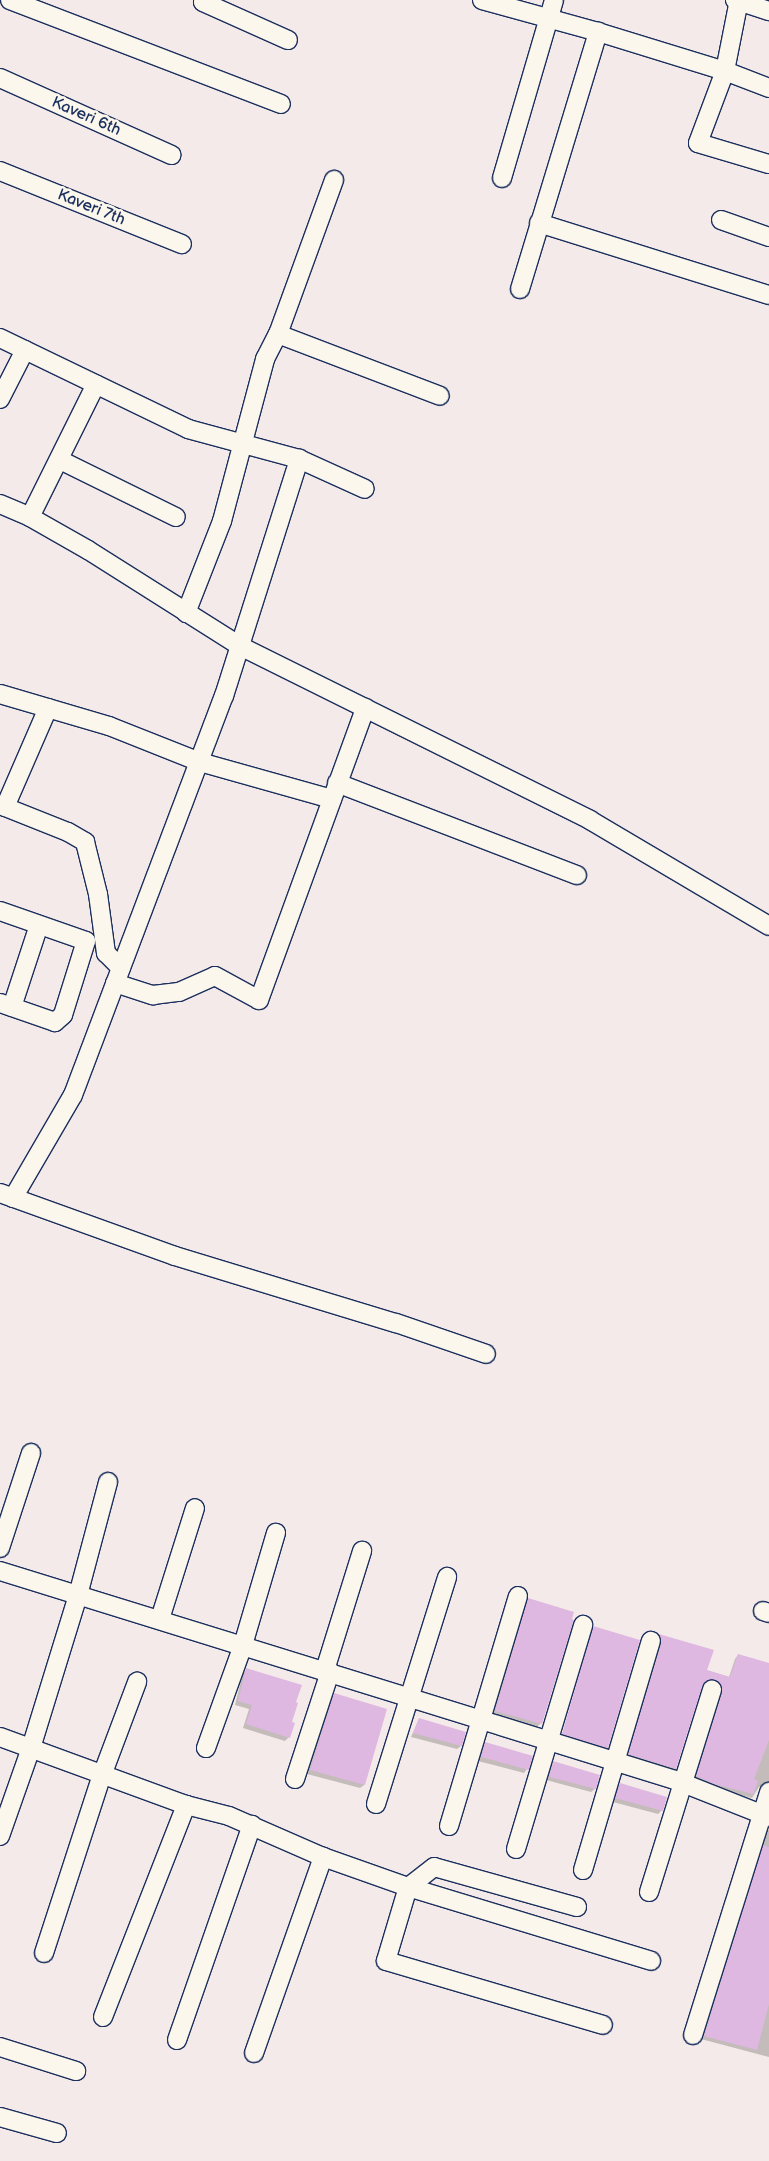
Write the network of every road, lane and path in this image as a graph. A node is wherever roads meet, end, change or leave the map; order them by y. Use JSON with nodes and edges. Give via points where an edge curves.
{"nodes":[{"id":1,"x":10,"y":0,"type":"edge"},
{"id":2,"x":204,"y":0,"type":"edge"},
{"id":3,"x":482,"y":0,"type":"edge"},
{"id":4,"x":554,"y":0,"type":"edge"},
{"id":5,"x":738,"y":0,"type":"edge"},
{"id":6,"x":769,"y":11,"type":"edge"},
{"id":7,"x":549,"y":20,"type":"junction"},
{"id":8,"x":598,"y":32,"type":"junction"},
{"id":9,"x":288,"y":40,"type":"dead end"},
{"id":10,"x":725,"y":71,"type":"junction"},
{"id":11,"x":0,"y":78,"type":"edge"},
{"id":12,"x":769,"y":88,"type":"edge"},
{"id":13,"x":281,"y":104,"type":"dead end"},
{"id":14,"x":171,"y":155,"type":"dead end"},
{"id":15,"x":769,"y":164,"type":"edge"},
{"id":16,"x":0,"y":171,"type":"edge"},
{"id":17,"x":502,"y":178,"type":"dead end"},
{"id":18,"x":334,"y":180,"type":"dead end"},
{"id":19,"x":721,"y":220,"type":"dead end"},
{"id":20,"x":539,"y":224,"type":"junction"},
{"id":21,"x":769,"y":237,"type":"edge"},
{"id":22,"x":182,"y":244,"type":"dead end"},
{"id":23,"x":520,"y":289,"type":"dead end"},
{"id":24,"x":769,"y":295,"type":"edge"},
{"id":25,"x":278,"y":334,"type":"junction"},
{"id":26,"x":0,"y":338,"type":"edge"},
{"id":27,"x":25,"y":350,"type":"junction"},
{"id":28,"x":96,"y":384,"type":"junction"},
{"id":29,"x":440,"y":396,"type":"dead end"},
{"id":30,"x":0,"y":399,"type":"edge"},
{"id":31,"x":242,"y":444,"type":"junction"},
{"id":32,"x":299,"y":459,"type":"junction"},
{"id":33,"x":60,"y":460,"type":"junction"},
{"id":34,"x":365,"y":488,"type":"dead end"},
{"id":35,"x":0,"y":504,"type":"edge"},
{"id":36,"x":176,"y":517,"type":"dead end"},
{"id":37,"x":30,"y":518,"type":"junction"},
{"id":38,"x":186,"y":613,"type":"junction"},
{"id":39,"x":240,"y":646,"type":"junction"},
{"id":40,"x":0,"y":694,"type":"edge"},
{"id":41,"x":48,"y":708,"type":"junction"},
{"id":42,"x":365,"y":708,"type":"junction"},
{"id":43,"x":200,"y":762,"type":"junction"},
{"id":44,"x":335,"y":791,"type":"junction"},
{"id":45,"x":3,"y":806,"type":"edge"},
{"id":46,"x":577,"y":875,"type":"dead end"},
{"id":47,"x":0,"y":911,"type":"edge"},
{"id":48,"x":39,"y":924,"type":"junction"},
{"id":49,"x":769,"y":926,"type":"edge"},
{"id":50,"x":118,"y":975,"type":"junction"},
{"id":51,"x":6,"y":1005,"type":"edge"},
{"id":52,"x":6,"y":1196,"type":"edge"},
{"id":53,"x":486,"y":1354,"type":"dead end"},
{"id":54,"x":30,"y":1453,"type":"dead end"},
{"id":55,"x":108,"y":1482,"type":"dead end"},
{"id":56,"x":195,"y":1508,"type":"dead end"},
{"id":57,"x":276,"y":1533,"type":"dead end"},
{"id":58,"x":0,"y":1548,"type":"edge"},
{"id":59,"x":362,"y":1551,"type":"dead end"},
{"id":60,"x":0,"y":1571,"type":"edge"},
{"id":61,"x":447,"y":1577,"type":"dead end"},
{"id":62,"x":78,"y":1595,"type":"junction"},
{"id":63,"x":518,"y":1596,"type":"dead end"},
{"id":64,"x":160,"y":1620,"type":"junction"},
{"id":65,"x":584,"y":1625,"type":"dead end"},
{"id":66,"x":651,"y":1641,"type":"dead end"},
{"id":67,"x":243,"y":1645,"type":"junction"},
{"id":68,"x":328,"y":1671,"type":"junction"},
{"id":69,"x":137,"y":1682,"type":"dead end"},
{"id":70,"x":712,"y":1690,"type":"dead end"},
{"id":71,"x":409,"y":1698,"type":"junction"},
{"id":72,"x":481,"y":1721,"type":"junction"},
{"id":73,"x":0,"y":1738,"type":"edge"},
{"id":74,"x":549,"y":1742,"type":"junction"},
{"id":75,"x":31,"y":1748,"type":"junction"},
{"id":76,"x":206,"y":1748,"type":"dead end"},
{"id":77,"x":615,"y":1762,"type":"junction"},
{"id":78,"x":103,"y":1777,"type":"junction"},
{"id":79,"x":295,"y":1779,"type":"dead end"},
{"id":80,"x":683,"y":1783,"type":"junction"},
{"id":81,"x":769,"y":1792,"type":"edge"},
{"id":82,"x":376,"y":1804,"type":"dead end"},
{"id":83,"x":186,"y":1805,"type":"junction"},
{"id":84,"x":765,"y":1816,"type":"edge"},
{"id":85,"x":252,"y":1824,"type":"junction"},
{"id":86,"x":449,"y":1826,"type":"dead end"},
{"id":87,"x":0,"y":1836,"type":"edge"},
{"id":88,"x":516,"y":1850,"type":"dead end"},
{"id":89,"x":323,"y":1857,"type":"junction"},
{"id":90,"x":583,"y":1870,"type":"dead end"},
{"id":91,"x":408,"y":1887,"type":"junction"},
{"id":92,"x":649,"y":1892,"type":"dead end"},
{"id":93,"x":577,"y":1907,"type":"dead end"},
{"id":94,"x":44,"y":1953,"type":"dead end"},
{"id":95,"x":651,"y":1961,"type":"dead end"},
{"id":96,"x":103,"y":2017,"type":"dead end"},
{"id":97,"x":603,"y":2025,"type":"dead end"},
{"id":98,"x":693,"y":2035,"type":"dead end"},
{"id":99,"x":177,"y":2040,"type":"dead end"},
{"id":100,"x":0,"y":2047,"type":"edge"},
{"id":101,"x":254,"y":2052,"type":"dead end"},
{"id":102,"x":76,"y":2071,"type":"dead end"},
{"id":103,"x":0,"y":2117,"type":"edge"},
{"id":104,"x":57,"y":2133,"type":"dead end"}],
"edges":[{"from":1,"to":13,"type":"street"},
{"from":2,"to":9,"type":"street"},
{"from":3,"to":7,"type":"street"},
{"from":4,"to":7,"type":"street"},
{"from":5,"to":6,"type":"street"},
{"from":5,"to":10,"type":"street"},
{"from":7,"to":8,"type":"street"},
{"from":7,"to":17,"type":"street"},
{"from":8,"to":10,"type":"street"},
{"from":8,"to":20,"type":"street"},
{"from":10,"to":12,"type":"street"},
{"from":10,"to":15,"type":"street","via":[[698,143]]},
{"from":11,"to":14,"type":"street","name":"Kaveri 6th"},
{"from":16,"to":22,"type":"street","name":"Kaveri 7th"},
{"from":18,"to":25,"type":"street"},
{"from":19,"to":21,"type":"street"},
{"from":20,"to":23,"type":"street"},
{"from":20,"to":24,"type":"street"},
{"from":25,"to":29,"type":"street"},
{"from":25,"to":31,"type":"street","via":[[265,359]]},
{"from":26,"to":27,"type":"street"},
{"from":27,"to":28,"type":"street"},
{"from":27,"to":30,"type":"street"},
{"from":28,"to":31,"type":"street","via":[[188,429]]},
{"from":28,"to":33,"type":"street"},
{"from":31,"to":32,"type":"street"},
{"from":31,"to":38,"type":"street","via":[[222,520]]},
{"from":32,"to":34,"type":"street"},
{"from":32,"to":39,"type":"street"},
{"from":33,"to":36,"type":"street"},
{"from":33,"to":37,"type":"street"},
{"from":35,"to":37,"type":"street"},
{"from":37,"to":38,"type":"street","via":[[88,550]]},
{"from":38,"to":39,"type":"street"},
{"from":39,"to":42,"type":"street"},
{"from":39,"to":43,"type":"street"},
{"from":40,"to":41,"type":"street"},
{"from":41,"to":43,"type":"street","via":[[109,726]]},
{"from":41,"to":45,"type":"street"},
{"from":42,"to":44,"type":"street"},
{"from":42,"to":49,"type":"street","via":[[590,820]]},
{"from":43,"to":44,"type":"street"},
{"from":43,"to":50,"type":"street"},
{"from":44,"to":46,"type":"street"},
{"from":44,"to":50,"type":"street","via":[[259,1000],[215,976],[178,992],[153,995]]},
{"from":45,"to":50,"type":"street","via":[[85,842],[98,894],[106,953]]},
{"from":47,"to":48,"type":"street"},
{"from":48,"to":51,"type":"street"},
{"from":48,"to":51,"type":"street","via":[[86,941],[63,1015],[55,1022]]},
{"from":50,"to":52,"type":"street","via":[[73,1095]]},
{"from":52,"to":53,"type":"street","via":[[175,1256],[396,1323]]},
{"from":54,"to":58,"type":"street"},
{"from":55,"to":62,"type":"street"},
{"from":56,"to":64,"type":"street"},
{"from":57,"to":67,"type":"street"},
{"from":59,"to":68,"type":"street"},
{"from":60,"to":62,"type":"street"},
{"from":61,"to":71,"type":"street"},
{"from":62,"to":64,"type":"street"},
{"from":62,"to":75,"type":"street"},
{"from":63,"to":72,"type":"street"},
{"from":64,"to":67,"type":"street"},
{"from":65,"to":74,"type":"street"},
{"from":66,"to":77,"type":"street"},
{"from":67,"to":68,"type":"street"},
{"from":67,"to":76,"type":"street"},
{"from":68,"to":71,"type":"street"},
{"from":68,"to":79,"type":"street"},
{"from":69,"to":78,"type":"street"},
{"from":70,"to":80,"type":"street"},
{"from":71,"to":72,"type":"street"},
{"from":71,"to":82,"type":"street"},
{"from":72,"to":74,"type":"street"},
{"from":72,"to":86,"type":"street"},
{"from":73,"to":75,"type":"street"},
{"from":74,"to":77,"type":"street"},
{"from":74,"to":88,"type":"street"},
{"from":75,"to":78,"type":"street"},
{"from":75,"to":87,"type":"street"},
{"from":77,"to":80,"type":"street"},
{"from":77,"to":90,"type":"street"},
{"from":78,"to":83,"type":"street"},
{"from":78,"to":94,"type":"street"},
{"from":80,"to":84,"type":"street"},
{"from":80,"to":92,"type":"street"},
{"from":81,"to":84,"type":"street"},
{"from":83,"to":85,"type":"street"},
{"from":83,"to":96,"type":"street"},
{"from":84,"to":98,"type":"street"},
{"from":85,"to":89,"type":"street"},
{"from":85,"to":99,"type":"street"},
{"from":89,"to":91,"type":"street"},
{"from":89,"to":101,"type":"street"},
{"from":91,"to":93,"type":"street","via":[[434,1867]]},
{"from":91,"to":95,"type":"street"},
{"from":91,"to":97,"type":"street","via":[[386,1961]]},
{"from":100,"to":102,"type":"street"},
{"from":103,"to":104,"type":"street"}]}
